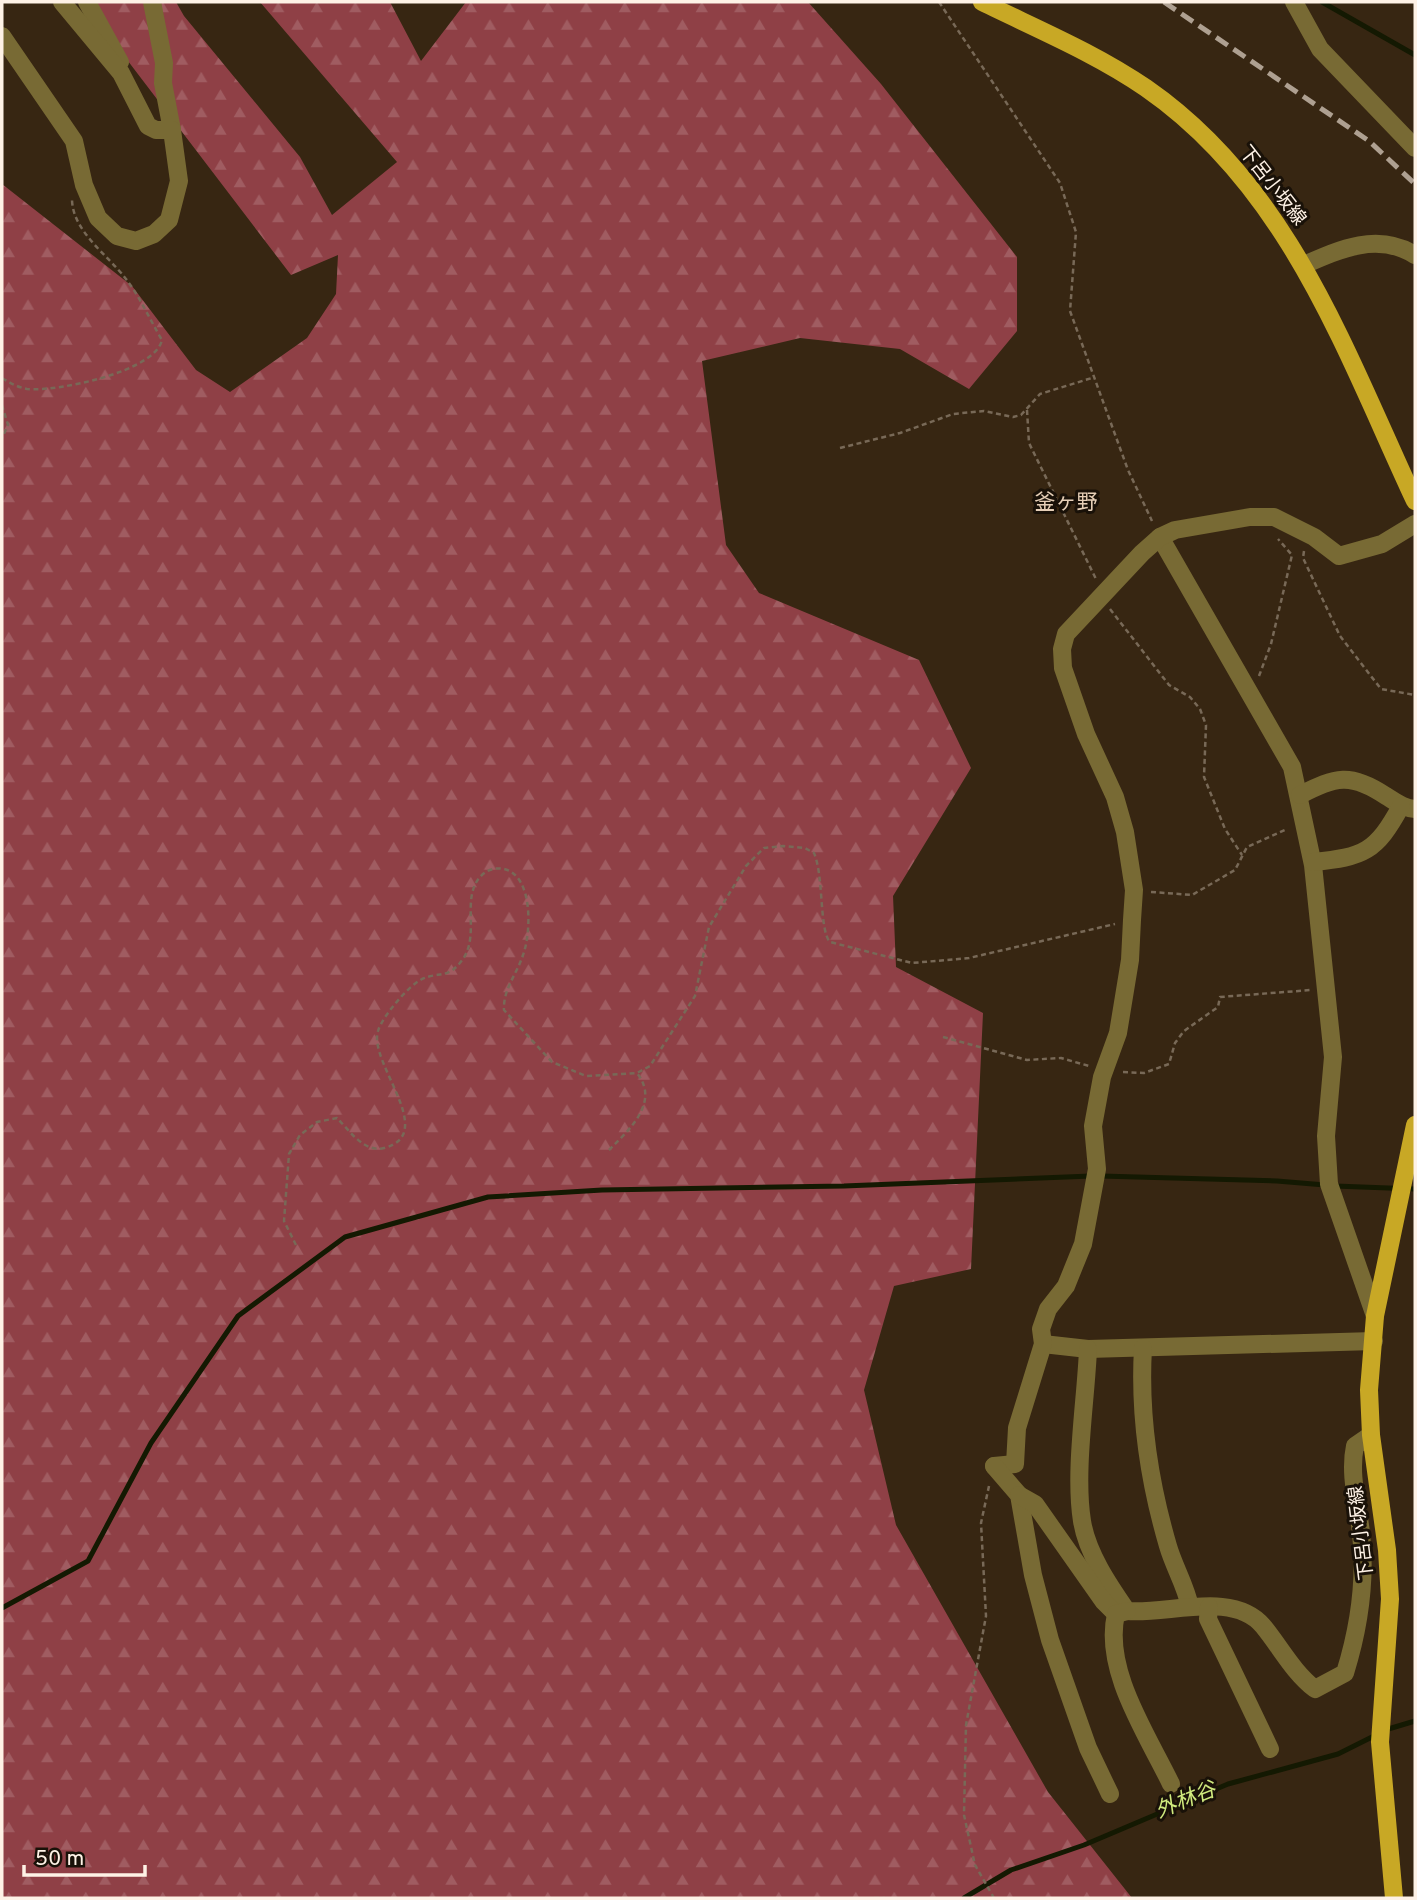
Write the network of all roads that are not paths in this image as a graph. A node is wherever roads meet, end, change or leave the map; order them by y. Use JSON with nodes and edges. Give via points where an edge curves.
{"nodes":[{"id":1,"x":62,"y":2,"type":"edge"},
{"id":2,"x":87,"y":2,"type":"edge"},
{"id":3,"x":152,"y":2,"type":"edge"},
{"id":4,"x":982,"y":2,"type":"edge"},
{"id":5,"x":1294,"y":2,"type":"edge"},
{"id":6,"x":2,"y":36,"type":"edge"},
{"id":7,"x":121,"y":73,"type":"junction"},
{"id":8,"x":172,"y":130,"type":"junction"},
{"id":9,"x":1415,"y":148,"type":"edge"},
{"id":10,"x":1415,"y":255,"type":"edge"},
{"id":11,"x":1304,"y":265,"type":"junction"},
{"id":12,"x":1415,"y":501,"type":"edge"},
{"id":13,"x":1415,"y":524,"type":"edge"},
{"id":14,"x":1160,"y":537,"type":"junction"},
{"id":15,"x":1300,"y":796,"type":"junction"},
{"id":16,"x":1408,"y":807,"type":"edge"},
{"id":17,"x":1313,"y":862,"type":"junction"},
{"id":18,"x":1415,"y":1125,"type":"edge"},
{"id":19,"x":1376,"y":1316,"type":"junction"},
{"id":20,"x":1374,"y":1341,"type":"junction"},
{"id":21,"x":1043,"y":1344,"type":"junction"},
{"id":22,"x":1143,"y":1348,"type":"junction"},
{"id":23,"x":1088,"y":1349,"type":"junction"},
{"id":24,"x":1371,"y":1435,"type":"junction"},
{"id":25,"x":1019,"y":1495,"type":"junction"},
{"id":26,"x":1190,"y":1606,"type":"junction"},
{"id":27,"x":1209,"y":1607,"type":"junction"},
{"id":28,"x":1121,"y":1612,"type":"junction"},
{"id":29,"x":1270,"y":1749,"type":"dead end"},
{"id":30,"x":1171,"y":1784,"type":"dead end"},
{"id":31,"x":1110,"y":1794,"type":"dead end"},
{"id":32,"x":1394,"y":1898,"type":"edge"}],
"edges":[{"from":1,"to":7,"type":"street"},
{"from":2,"to":7,"type":"street","via":[[119,60]]},
{"from":3,"to":8,"type":"street"},
{"from":4,"to":11,"type":"main road","name":"下呂小坂線","via":[[1109,66],[1184,119],[1240,174]]},
{"from":5,"to":9,"type":"street","via":[[1320,49]]},
{"from":6,"to":8,"type":"street","via":[[74,141],[83,184],[98,218],[117,236],[136,241],[155,234],[169,220],[179,181]]},
{"from":7,"to":8,"type":"street","via":[[148,126],[156,131]]},
{"from":10,"to":11,"type":"street","via":[[1359,243]]},
{"from":11,"to":12,"type":"main road","name":"下呂小坂線"},
{"from":13,"to":14,"type":"street","via":[[1382,544],[1339,556],[1274,517],[1194,526]]},
{"from":14,"to":15,"type":"street","via":[[1292,767]]},
{"from":14,"to":21,"type":"street","via":[[1066,634],[1062,649],[1063,668],[1086,734],[1115,797],[1134,890],[1130,960],[1118,1032],[1093,1126],[1096,1176],[1083,1244],[1066,1286],[1048,1309],[1041,1329]]},
{"from":15,"to":16,"type":"street","via":[[1330,780],[1353,779]]},
{"from":15,"to":17,"type":"street"},
{"from":16,"to":17,"type":"street","via":[[1375,846],[1354,857]]},
{"from":17,"to":19,"type":"street","via":[[1333,1058],[1326,1136],[1328,1184]]},
{"from":18,"to":19,"type":"main road","name":"下呂小坂線"},
{"from":19,"to":20,"type":"main road","name":"下呂小坂線"},
{"from":20,"to":22,"type":"street"},
{"from":20,"to":24,"type":"main road","name":"下呂小坂線"},
{"from":21,"to":23,"type":"street"},
{"from":21,"to":25,"type":"street","via":[[1017,1428],[1015,1464],[994,1466]]},
{"from":22,"to":23,"type":"street"},
{"from":22,"to":26,"type":"street","via":[[1140,1398],[1150,1474],[1174,1567]]},
{"from":23,"to":28,"type":"street","via":[[1082,1521]]},
{"from":24,"to":27,"type":"street","via":[[1354,1446],[1352,1461],[1363,1585],[1345,1673],[1315,1689],[1301,1679],[1261,1623],[1231,1607]]},
{"from":24,"to":32,"type":"main road","name":"下呂小坂線","via":[[1390,1598],[1380,1742]]},
{"from":25,"to":28,"type":"street","via":[[1035,1504],[1104,1602]]},
{"from":25,"to":31,"type":"street","via":[[1050,1640],[1088,1748]]},
{"from":26,"to":27,"type":"street"},
{"from":26,"to":28,"type":"street","via":[[1150,1613]]},
{"from":27,"to":29,"type":"street","via":[[1208,1619]]},
{"from":28,"to":30,"type":"street","via":[[1112,1630],[1118,1671]]}]}
